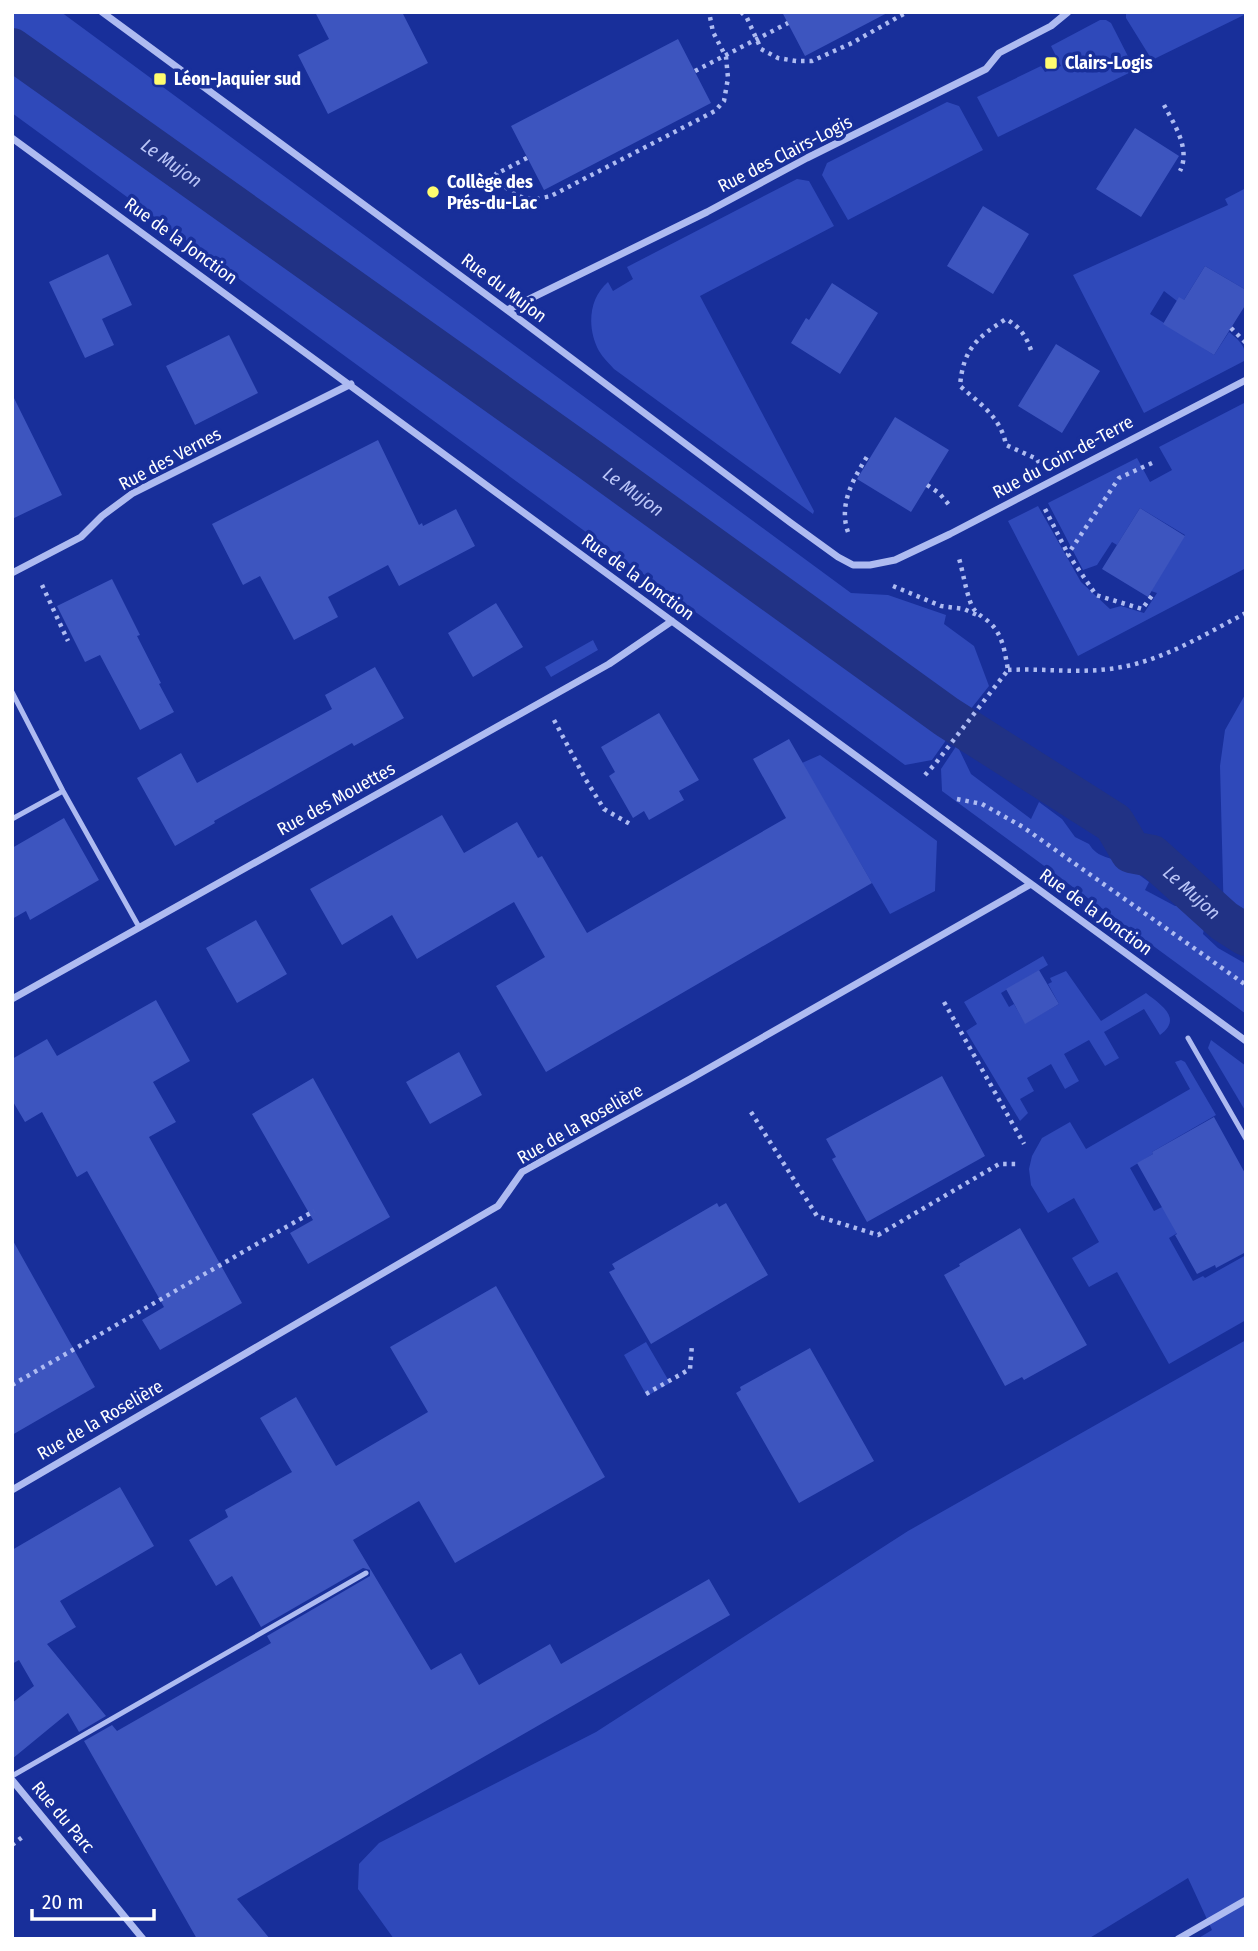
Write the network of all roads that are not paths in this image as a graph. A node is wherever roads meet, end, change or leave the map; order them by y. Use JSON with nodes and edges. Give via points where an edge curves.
{"nodes":[{"id":1,"x":102,"y":12,"type":"edge"},
{"id":2,"x":1068,"y":12,"type":"edge"},
{"id":3,"x":12,"y":138,"type":"edge"},
{"id":4,"x":507,"y":310,"type":"junction"},
{"id":5,"x":1246,"y":380,"type":"edge"},
{"id":6,"x":351,"y":384,"type":"junction"},
{"id":7,"x":895,"y":560,"type":"joint"},
{"id":8,"x":12,"y":573,"type":"edge"},
{"id":9,"x":672,"y":621,"type":"junction"},
{"id":10,"x":12,"y":692,"type":"edge"},
{"id":11,"x":63,"y":792,"type":"junction"},
{"id":12,"x":12,"y":819,"type":"edge"},
{"id":13,"x":1031,"y":884,"type":"junction"},
{"id":14,"x":139,"y":927,"type":"junction"},
{"id":15,"x":12,"y":999,"type":"edge"},
{"id":16,"x":1188,"y":1038,"type":"dead end"},
{"id":17,"x":1246,"y":1041,"type":"edge"},
{"id":18,"x":1246,"y":1139,"type":"edge"},
{"id":19,"x":12,"y":1490,"type":"edge"},
{"id":20,"x":366,"y":1573,"type":"dead end"},
{"id":21,"x":12,"y":1778,"type":"edge"},
{"id":22,"x":1246,"y":1900,"type":"edge"},
{"id":23,"x":143,"y":1939,"type":"edge"},
{"id":24,"x":1178,"y":1939,"type":"edge"}],
"edges":[{"from":1,"to":4,"type":"street","name":"Rue du Mujon"},
{"from":2,"to":4,"type":"street","name":"Rue des Clairs-Logis","via":[[999,53],[986,69]]},
{"from":3,"to":6,"type":"street","name":"Rue de la Jonction"},
{"from":4,"to":7,"type":"street","name":"Rue du Mujon","via":[[838,557],[853,565]]},
{"from":5,"to":7,"type":"street","name":"Rue du Coin-de-Terre"},
{"from":6,"to":8,"type":"street","name":"Rue des Vernes","via":[[133,493],[81,537]]},
{"from":6,"to":9,"type":"street","name":"Rue de la Jonction"},
{"from":9,"to":13,"type":"street","name":"Rue de la Jonction"},
{"from":9,"to":14,"type":"street","name":"Rue des Mouettes","via":[[609,664]]},
{"from":10,"to":11,"type":"lane"},
{"from":11,"to":12,"type":"lane"},
{"from":11,"to":14,"type":"lane"},
{"from":13,"to":17,"type":"street","name":"Rue de la Jonction"},
{"from":13,"to":19,"type":"street","name":"Rue de la Roselière","via":[[522,1172],[498,1206]]},
{"from":14,"to":15,"type":"street","name":"Rue des Mouettes"},
{"from":16,"to":18,"type":"lane"},
{"from":20,"to":21,"type":"lane"},
{"from":21,"to":23,"type":"street","name":"Rue du Parc"},
{"from":22,"to":24,"type":"street"}]}
